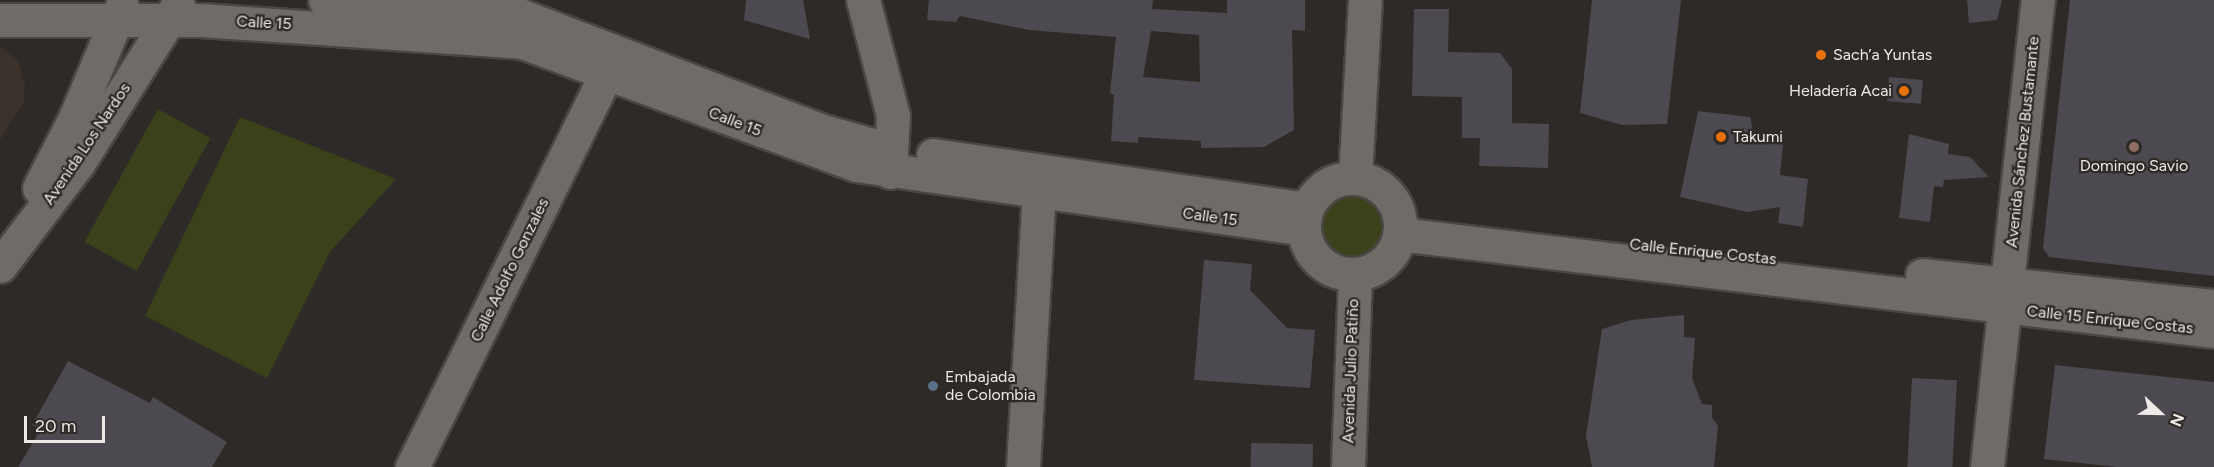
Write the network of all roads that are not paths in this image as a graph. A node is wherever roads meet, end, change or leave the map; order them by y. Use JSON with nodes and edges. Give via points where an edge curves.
{"nodes":[{"id":1,"x":325,"y":0,"type":"edge"},
{"id":2,"x":863,"y":0,"type":"edge"},
{"id":3,"x":1365,"y":0,"type":"edge"},
{"id":4,"x":2038,"y":0,"type":"edge"},
{"id":5,"x":176,"y":10,"type":"edge"},
{"id":6,"x":0,"y":20,"type":"edge"},
{"id":7,"x":115,"y":24,"type":"edge"},
{"id":8,"x":613,"y":62,"type":"junction"},
{"id":9,"x":891,"y":160,"type":"junction"},
{"id":10,"x":1355,"y":177,"type":"junction"},
{"id":11,"x":1039,"y":193,"type":"junction"},
{"id":12,"x":1305,"y":219,"type":"junction"},
{"id":13,"x":1399,"y":224,"type":"junction"},
{"id":14,"x":0,"y":265,"type":"edge"},
{"id":15,"x":1355,"y":275,"type":"junction"},
{"id":16,"x":2007,"y":296,"type":"junction"},
{"id":17,"x":2214,"y":306,"type":"edge"},
{"id":18,"x":2214,"y":331,"type":"edge"},
{"id":19,"x":412,"y":467,"type":"edge"},
{"id":20,"x":1023,"y":467,"type":"edge"},
{"id":21,"x":1348,"y":467,"type":"edge"},
{"id":22,"x":1987,"y":467,"type":"edge"}],
"edges":[{"from":1,"to":8,"type":"street","name":"Calle 15","via":[[519,15]]},
{"from":2,"to":9,"type":"street","via":[[893,116]]},
{"from":3,"to":10,"type":"street"},
{"from":4,"to":16,"type":"street","name":"Avenida Sánchez Bustamante"},
{"from":5,"to":7,"type":"street","name":"Calle 15"},
{"from":5,"to":8,"type":"street","name":"Calle 15","via":[[489,37]]},
{"from":5,"to":14,"type":"street","name":"Avenida Los Nardos","via":[[79,162]]},
{"from":6,"to":7,"type":"street"},
{"from":7,"to":14,"type":"street","name":"Avenida Los Nardos","via":[[75,118]]},
{"from":8,"to":9,"type":"street","name":"Calle 15","via":[[820,130]]},
{"from":8,"to":19,"type":"street","name":"Calle Adolfo Gonzales"},
{"from":9,"to":11,"type":"street","name":"Calle 15"},
{"from":9,"to":12,"type":"street","name":"Calle 15"},
{"from":10,"to":12,"type":"street","via":[[1327,184]]},
{"from":10,"to":13,"type":"street","via":[[1383,190]]},
{"from":11,"to":12,"type":"street","name":"Calle 15"},
{"from":11,"to":20,"type":"street"},
{"from":12,"to":15,"type":"street","via":[[1314,258],[1338,273]]},
{"from":13,"to":15,"type":"street","via":[[1388,259]]},
{"from":13,"to":16,"type":"street","name":"Calle Enrique Costas"},
{"from":15,"to":21,"type":"street","name":"Avenida Julio Patiño"},
{"from":16,"to":17,"type":"street","name":"Calle 15 Enrique Costas"},
{"from":16,"to":18,"type":"street","name":"Calle 15 Enrique Costas"},
{"from":16,"to":22,"type":"street","name":"Avenida Sánchez Bustamante"}]}
